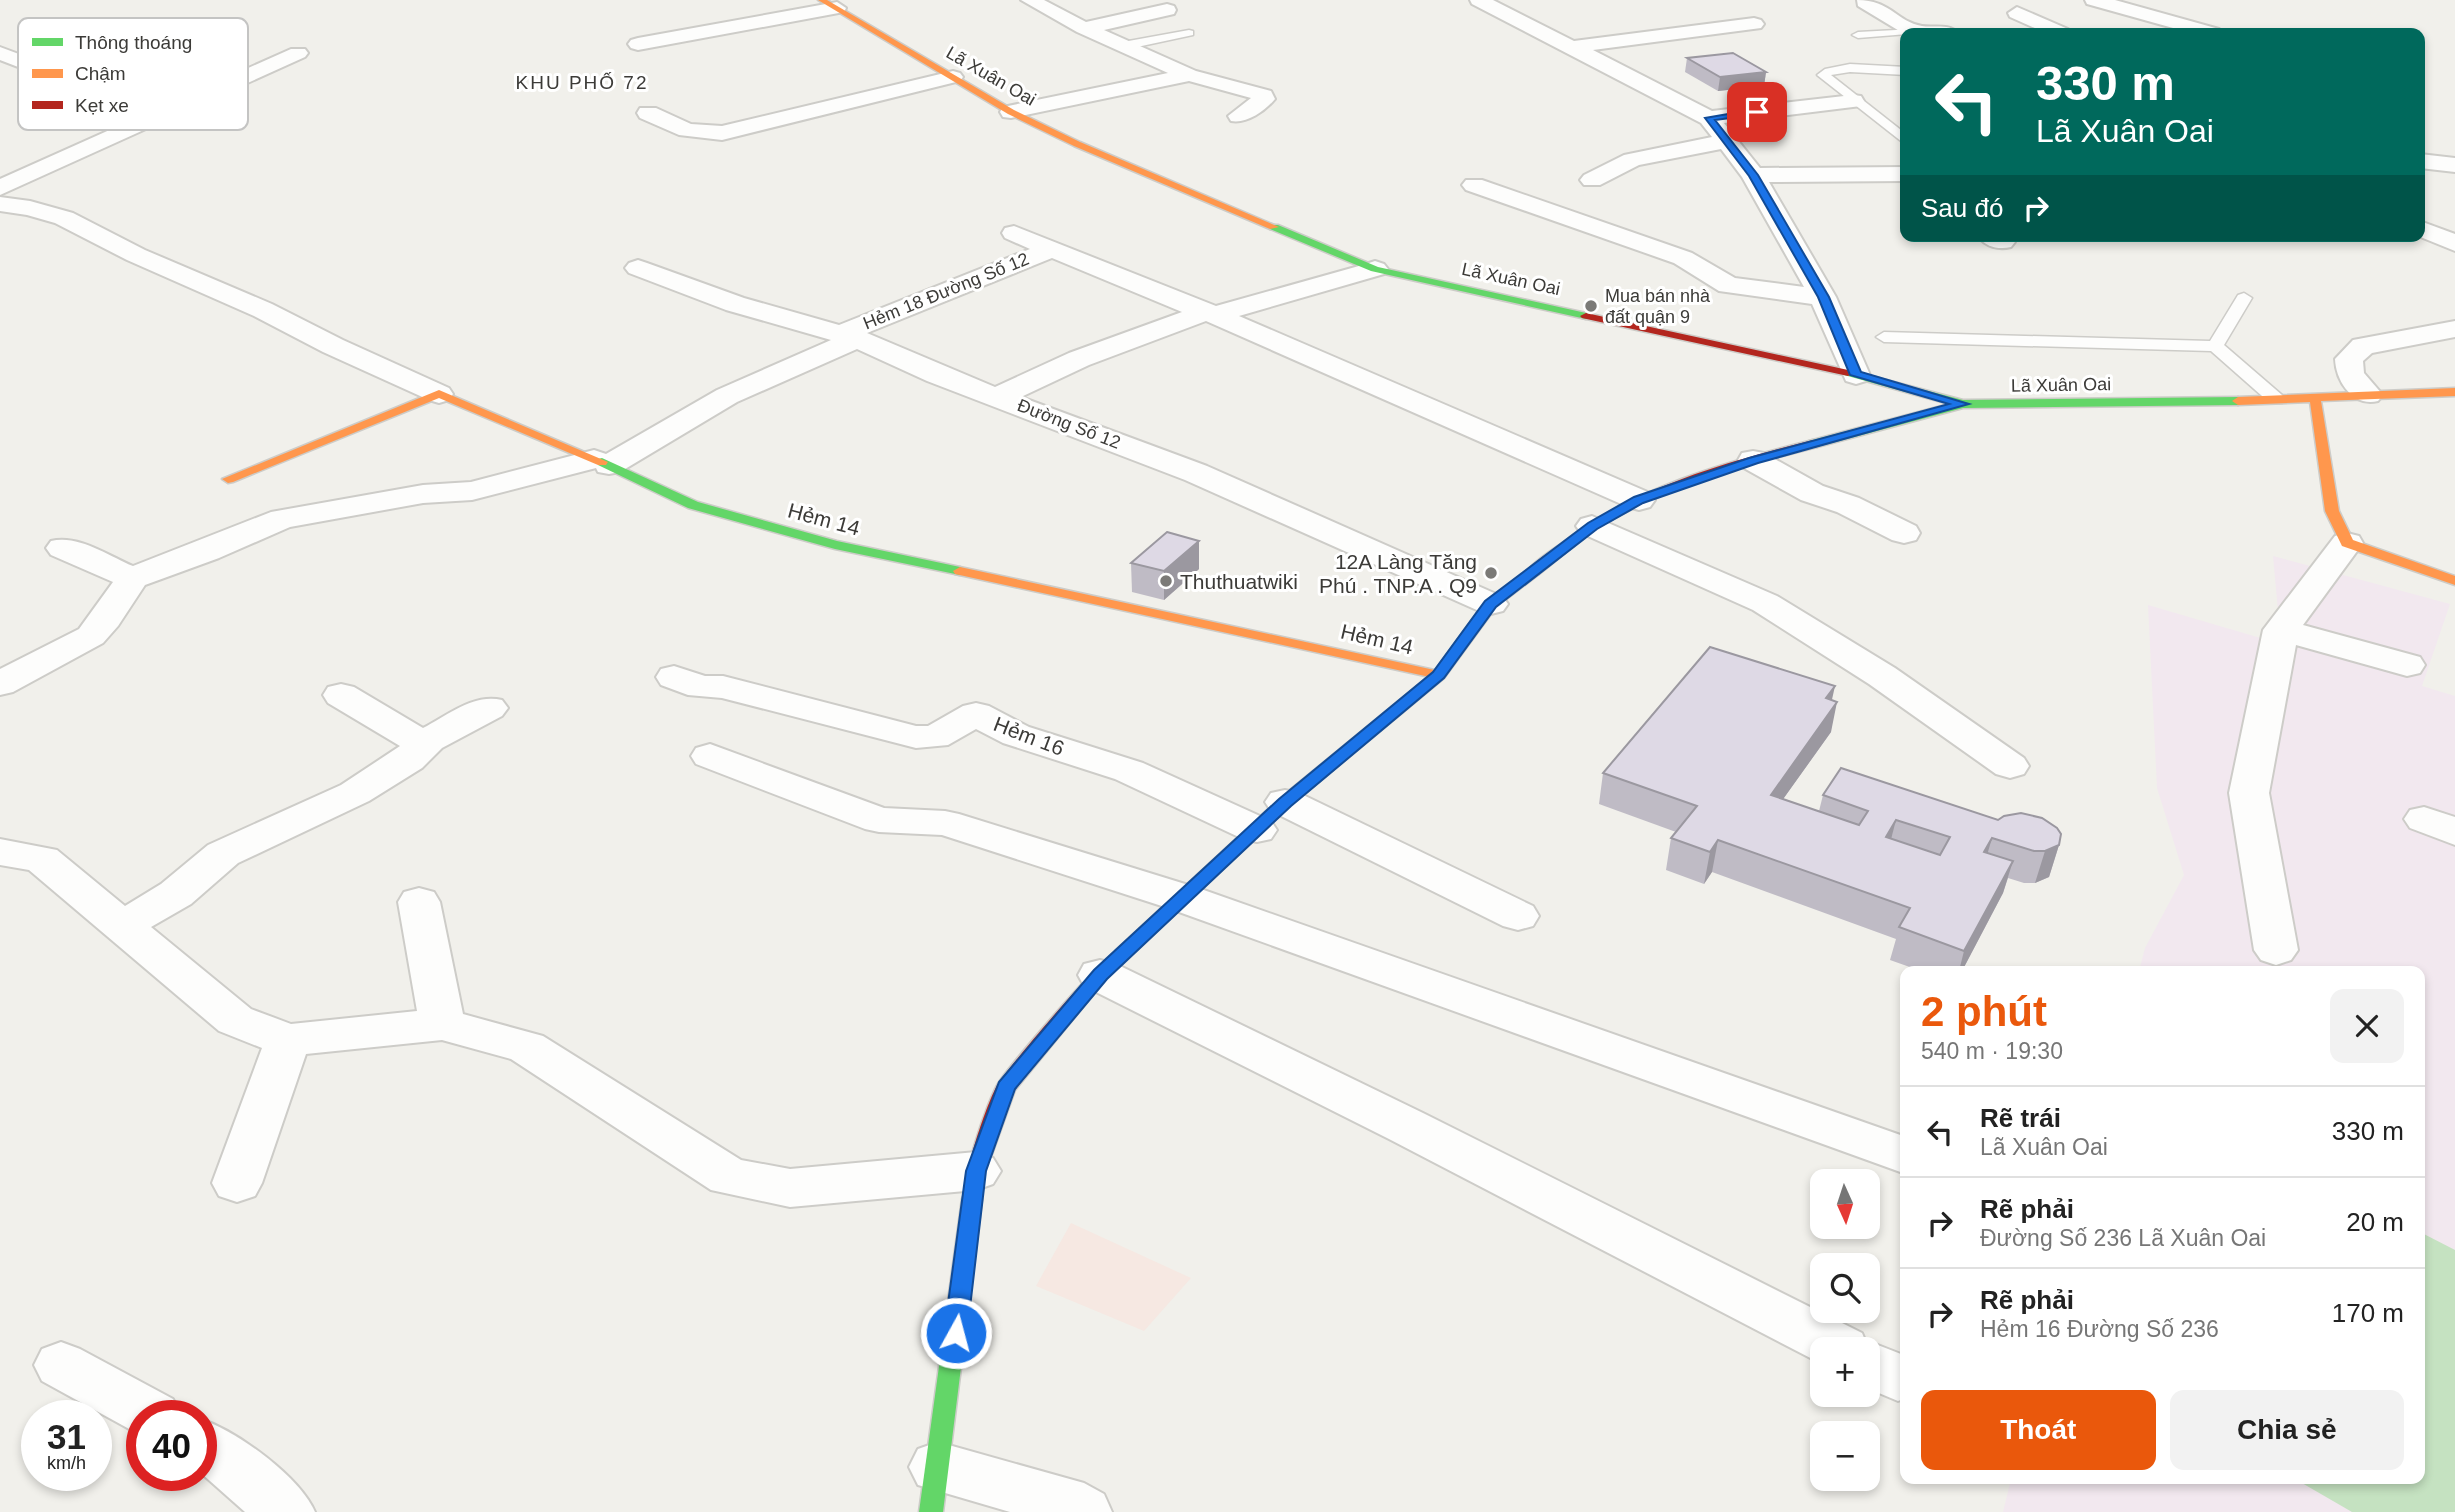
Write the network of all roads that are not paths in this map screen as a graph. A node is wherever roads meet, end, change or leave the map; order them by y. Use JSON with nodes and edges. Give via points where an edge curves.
{"nodes":[{"id":1,"x":1030,"y":0,"type":"edge"},
{"id":2,"x":1483,"y":0,"type":"edge"},
{"id":3,"x":2094,"y":0,"type":"edge"},
{"id":4,"x":1865,"y":2,"type":"edge"},
{"id":5,"x":829,"y":4,"type":"edge"},
{"id":6,"x":1167,"y":10,"type":"dead end"},
{"id":7,"x":2017,"y":13,"type":"dead end"},
{"id":8,"x":1754,"y":24,"type":"dead end"},
{"id":9,"x":1084,"y":28,"type":"junction"},
{"id":10,"x":1908,"y":28,"type":"edge"},
{"id":11,"x":2050,"y":28,"type":"edge"},
{"id":12,"x":2195,"y":28,"type":"edge"},
{"id":13,"x":1189,"y":33,"type":"dead end"},
{"id":14,"x":1900,"y":33,"type":"edge"},
{"id":15,"x":1858,"y":35,"type":"dead end"},
{"id":16,"x":638,"y":44,"type":"dead end"},
{"id":17,"x":1123,"y":46,"type":"junction"},
{"id":18,"x":1573,"y":47,"type":"junction"},
{"id":19,"x":0,"y":53,"type":"edge"},
{"id":20,"x":298,"y":53,"type":"dead end"},
{"id":21,"x":18,"y":60,"type":"edge"},
{"id":22,"x":1900,"y":71,"type":"edge"},
{"id":23,"x":248,"y":75,"type":"edge"},
{"id":24,"x":1189,"y":75,"type":"junction"},
{"id":25,"x":953,"y":77,"type":"junction"},
{"id":26,"x":1853,"y":101,"type":"junction"},
{"id":27,"x":1012,"y":112,"type":"junction"},
{"id":28,"x":648,"y":114,"type":"dead end"},
{"id":29,"x":1239,"y":116,"type":"dead end"},
{"id":30,"x":1709,"y":118,"type":"junction"},
{"id":31,"x":125,"y":130,"type":"edge"},
{"id":32,"x":1900,"y":136,"type":"edge"},
{"id":33,"x":1726,"y":141,"type":"junction"},
{"id":34,"x":2425,"y":162,"type":"edge"},
{"id":35,"x":2455,"y":165,"type":"edge"},
{"id":36,"x":1753,"y":175,"type":"junction"},
{"id":37,"x":1900,"y":178,"type":"edge"},
{"id":38,"x":1592,"y":180,"type":"dead end"},
{"id":39,"x":1474,"y":185,"type":"dead end"},
{"id":40,"x":0,"y":188,"type":"edge"},
{"id":41,"x":0,"y":204,"type":"edge"},
{"id":42,"x":2425,"y":230,"type":"edge"},
{"id":43,"x":1014,"y":233,"type":"dead end"},
{"id":44,"x":2455,"y":243,"type":"edge"},
{"id":45,"x":1051,"y":249,"type":"junction"},
{"id":46,"x":638,"y":268,"type":"dead end"},
{"id":47,"x":1374,"y":269,"type":"junction"},
{"id":48,"x":1823,"y":297,"type":"junction"},
{"id":49,"x":2244,"y":298,"type":"dead end"},
{"id":50,"x":1210,"y":314,"type":"junction"},
{"id":51,"x":2455,"y":329,"type":"edge"},
{"id":52,"x":849,"y":336,"type":"junction"},
{"id":53,"x":1884,"y":337,"type":"dead end"},
{"id":54,"x":2215,"y":346,"type":"junction"},
{"id":55,"x":1856,"y":375,"type":"junction"},
{"id":56,"x":2455,"y":392,"type":"edge"},
{"id":57,"x":439,"y":394,"type":"junction"},
{"id":58,"x":2368,"y":395,"type":"junction"},
{"id":59,"x":996,"y":397,"type":"junction"},
{"id":60,"x":2315,"y":398,"type":"junction"},
{"id":61,"x":2276,"y":399,"type":"junction"},
{"id":62,"x":1963,"y":404,"type":"junction"},
{"id":63,"x":1753,"y":460,"type":"junction"},
{"id":64,"x":602,"y":462,"type":"junction"},
{"id":65,"x":228,"y":479,"type":"dead end"},
{"id":66,"x":1639,"y":500,"type":"junction"},
{"id":67,"x":1592,"y":526,"type":"junction"},
{"id":68,"x":1904,"y":533,"type":"dead end"},
{"id":69,"x":2347,"y":543,"type":"junction"},
{"id":70,"x":63,"y":548,"type":"dead end"},
{"id":71,"x":132,"y":578,"type":"junction"},
{"id":72,"x":2455,"y":581,"type":"edge"},
{"id":73,"x":1490,"y":604,"type":"junction"},
{"id":74,"x":2281,"y":630,"type":"junction"},
{"id":75,"x":2407,"y":665,"type":"dead end"},
{"id":76,"x":1438,"y":675,"type":"junction"},
{"id":77,"x":674,"y":677,"type":"dead end"},
{"id":78,"x":0,"y":684,"type":"edge"},
{"id":79,"x":341,"y":695,"type":"dead end"},
{"id":80,"x":489,"y":708,"type":"dead end"},
{"id":81,"x":424,"y":744,"type":"junction"},
{"id":82,"x":710,"y":756,"type":"dead end"},
{"id":83,"x":2010,"y":766,"type":"dead end"},
{"id":84,"x":1271,"y":816,"type":"junction"},
{"id":85,"x":0,"y":852,"type":"edge"},
{"id":86,"x":1184,"y":898,"type":"junction"},
{"id":87,"x":419,"y":902,"type":"dead end"},
{"id":88,"x":1518,"y":916,"type":"dead end"},
{"id":89,"x":122,"y":926,"type":"junction"},
{"id":90,"x":2276,"y":950,"type":"dead end"},
{"id":91,"x":1100,"y":975,"type":"junction"},
{"id":92,"x":442,"y":1024,"type":"junction"},
{"id":93,"x":288,"y":1040,"type":"junction"},
{"id":94,"x":1900,"y":1154,"type":"edge"},
{"id":95,"x":976,"y":1171,"type":"junction"},
{"id":96,"x":237,"y":1183,"type":"dead end"},
{"id":97,"x":1819,"y":1337,"type":"edge"},
{"id":98,"x":61,"y":1365,"type":"dead end"},
{"id":99,"x":126,"y":1401,"type":"edge"},
{"id":100,"x":217,"y":1452,"type":"edge"},
{"id":101,"x":934,"y":1490,"type":"edge"},
{"id":102,"x":285,"y":1512,"type":"edge"},
{"id":103,"x":1083,"y":1512,"type":"edge"}],
"edges":[{"from":1,"to":9,"type":"street"},
{"from":2,"to":18,"type":"street"},
{"from":3,"to":12,"type":"street"},
{"from":4,"to":10,"type":"street"},
{"from":5,"to":16,"type":"street"},
{"from":5,"to":25,"type":"street","name":"Lã Xuân Oai"},
{"from":6,"to":9,"type":"street"},
{"from":7,"to":11,"type":"street"},
{"from":8,"to":18,"type":"street"},
{"from":9,"to":17,"type":"street"},
{"from":13,"to":17,"type":"lane"},
{"from":14,"to":15,"type":"lane"},
{"from":17,"to":24,"type":"street"},
{"from":18,"to":30,"type":"street"},
{"from":19,"to":21,"type":"street"},
{"from":20,"to":23,"type":"street"},
{"from":22,"to":26,"type":"lane","via":[[1855,68],[1824,73]]},
{"from":24,"to":27,"type":"street"},
{"from":24,"to":29,"type":"street","via":[[1264,95]]},
{"from":25,"to":27,"type":"street","name":"Lã Xuân Oai"},
{"from":25,"to":28,"type":"street","via":[[722,133],[687,130]]},
{"from":26,"to":30,"type":"street"},
{"from":26,"to":32,"type":"lane"},
{"from":27,"to":47,"type":"street","name":"Lã Xuân Oai"},
{"from":30,"to":33,"type":"street"},
{"from":31,"to":40,"type":"street"},
{"from":33,"to":36,"type":"street"},
{"from":33,"to":38,"type":"street","via":[[1632,160]]},
{"from":34,"to":35,"type":"street"},
{"from":36,"to":37,"type":"street"},
{"from":36,"to":48,"type":"street"},
{"from":39,"to":48,"type":"street","via":[[1683,258],[1728,285]]},
{"from":41,"to":57,"type":"street","via":[[64,218]]},
{"from":42,"to":44,"type":"street"},
{"from":43,"to":45,"type":"street"},
{"from":45,"to":50,"type":"street"},
{"from":45,"to":52,"type":"street","name":"Hẻm 18 Đường Số 12"},
{"from":46,"to":52,"type":"street","name":"Đường Số 12","via":[[735,304]]},
{"from":47,"to":50,"type":"street"},
{"from":47,"to":55,"type":"street","name":"Lã Xuân Oai"},
{"from":48,"to":55,"type":"street"},
{"from":49,"to":54,"type":"lane"},
{"from":50,"to":59,"type":"street","via":[[1079,359]]},
{"from":50,"to":66,"type":"street"},
{"from":51,"to":58,"type":"street","via":[[2363,346],[2349,359],[2350,374]]},
{"from":52,"to":59,"type":"street","name":"Đường Số 12"},
{"from":52,"to":64,"type":"street","name":"Hẻm 18 Đường Số 12"},
{"from":53,"to":54,"type":"lane"},
{"from":54,"to":61,"type":"lane"},
{"from":55,"to":62,"type":"street","name":"Lã Xuân Oai"},
{"from":56,"to":58,"type":"street","name":"Lã Xuân Oai"},
{"from":57,"to":64,"type":"street","name":"Hẻm 14"},
{"from":57,"to":65,"type":"street"},
{"from":58,"to":60,"type":"street","name":"Lã Xuân Oai"},
{"from":59,"to":73,"type":"street","name":"Đường Số 12","via":[[1196,472]]},
{"from":60,"to":61,"type":"street","name":"Lã Xuân Oai"},
{"from":60,"to":69,"type":"street","via":[[2332,511]]},
{"from":61,"to":62,"type":"street","name":"Lã Xuân Oai"},
{"from":62,"to":63,"type":"street"},
{"from":63,"to":66,"type":"street"},
{"from":63,"to":68,"type":"street","via":[[1812,493]]},
{"from":64,"to":71,"type":"street","name":"Hẻm 18 Đường Số 12","via":[[472,491],[423,494],[282,519]]},
{"from":64,"to":76,"type":"street","name":"Hẻm 14","via":[[693,505],[835,545]]},
{"from":66,"to":67,"type":"street"},
{"from":67,"to":73,"type":"street"},
{"from":67,"to":83,"type":"street","via":[[1765,603],[1882,676]]},
{"from":69,"to":72,"type":"street"},
{"from":69,"to":74,"type":"street"},
{"from":70,"to":71,"type":"street"},
{"from":71,"to":78,"type":"street","via":[[91,636]]},
{"from":73,"to":76,"type":"street"},
{"from":74,"to":75,"type":"street"},
{"from":74,"to":90,"type":"street","via":[[2249,793]]},
{"from":76,"to":84,"type":"street"},
{"from":77,"to":84,"type":"street","name":"Hẻm 16","via":[[916,737],[935,737],[976,714],[1016,735]]},
{"from":79,"to":81,"type":"street"},
{"from":80,"to":81,"type":"street"},
{"from":81,"to":89,"type":"street","via":[[408,760],[355,793],[223,854],[176,894]]},
{"from":82,"to":86,"type":"street","via":[[878,820],[945,823]]},
{"from":84,"to":86,"type":"street"},
{"from":84,"to":88,"type":"street"},
{"from":85,"to":89,"type":"street","via":[[42,859]]},
{"from":86,"to":91,"type":"street"},
{"from":86,"to":94,"type":"street"},
{"from":87,"to":92,"type":"street"},
{"from":89,"to":93,"type":"street","via":[[235,1020]]},
{"from":91,"to":95,"type":"street","via":[[1006,1087]]},
{"from":91,"to":97,"type":"street"},
{"from":92,"to":93,"type":"street"},
{"from":92,"to":95,"type":"street","via":[[527,1047],[729,1177],[790,1188]]},
{"from":93,"to":96,"type":"street"},
{"from":95,"to":101,"type":"street"},
{"from":98,"to":99,"type":"street"},
{"from":100,"to":102,"type":"street"},
{"from":101,"to":103,"type":"street","via":[[1063,1501]]}]}
